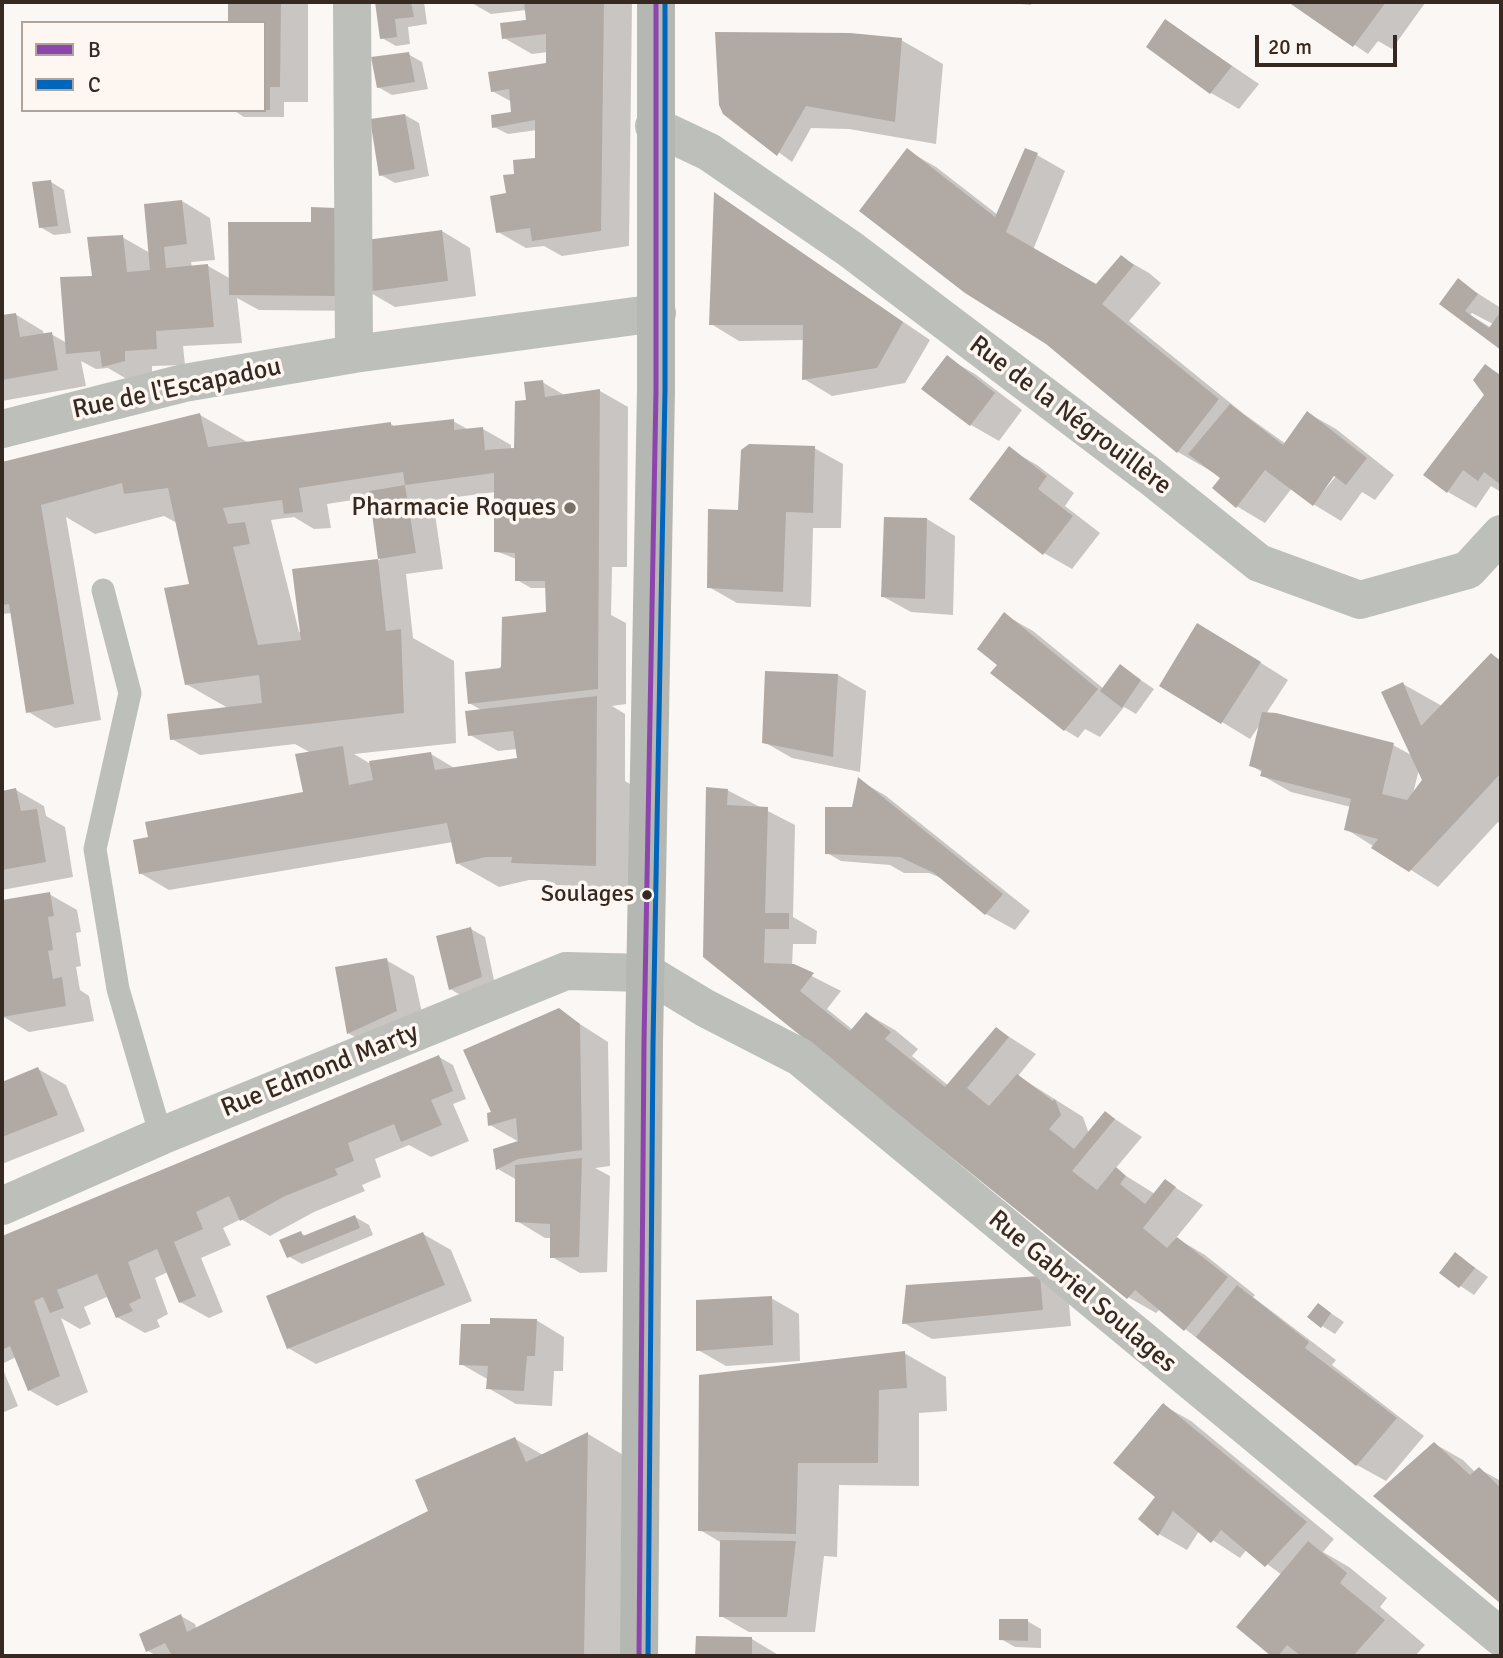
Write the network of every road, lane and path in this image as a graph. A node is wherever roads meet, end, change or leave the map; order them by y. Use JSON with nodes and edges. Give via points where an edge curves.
{"nodes":[{"id":1,"x":352,"y":2,"type":"edge"},
{"id":2,"x":656,"y":2,"type":"edge"},
{"id":3,"x":654,"y":126,"type":"junction"},
{"id":4,"x":657,"y":313,"type":"junction"},
{"id":5,"x":354,"y":354,"type":"junction"},
{"id":6,"x":2,"y":429,"type":"edge"},
{"id":7,"x":1501,"y":534,"type":"edge"},
{"id":8,"x":103,"y":590,"type":"dead end"},
{"id":9,"x":647,"y":973,"type":"junction"},
{"id":10,"x":161,"y":1136,"type":"junction"},
{"id":11,"x":2,"y":1206,"type":"edge"},
{"id":12,"x":1501,"y":1637,"type":"edge"},
{"id":13,"x":639,"y":1656,"type":"edge"}],
"edges":[{"from":1,"to":5,"type":"street"},
{"from":2,"to":3,"type":"main road"},
{"from":3,"to":4,"type":"main road"},
{"from":3,"to":7,"type":"street","name":"Rue de la Négrouillère","via":[[709,152],[850,249],[1259,564],[1360,600],[1468,570]]},
{"from":4,"to":5,"type":"street","name":"Rue de l'Escapadou"},
{"from":4,"to":9,"type":"main road"},
{"from":5,"to":6,"type":"street","name":"Rue de l'Escapadou","via":[[184,383]]},
{"from":8,"to":10,"type":"lane","via":[[130,693],[95,849],[118,989]]},
{"from":9,"to":10,"type":"street","name":"Rue Edmond Marty","via":[[566,971]]},
{"from":9,"to":12,"type":"street","name":"Rue Gabriel Soulages","via":[[800,1057]]},
{"from":9,"to":13,"type":"main road"},
{"from":10,"to":11,"type":"street","name":"Rue Edmond Marty"}]}
